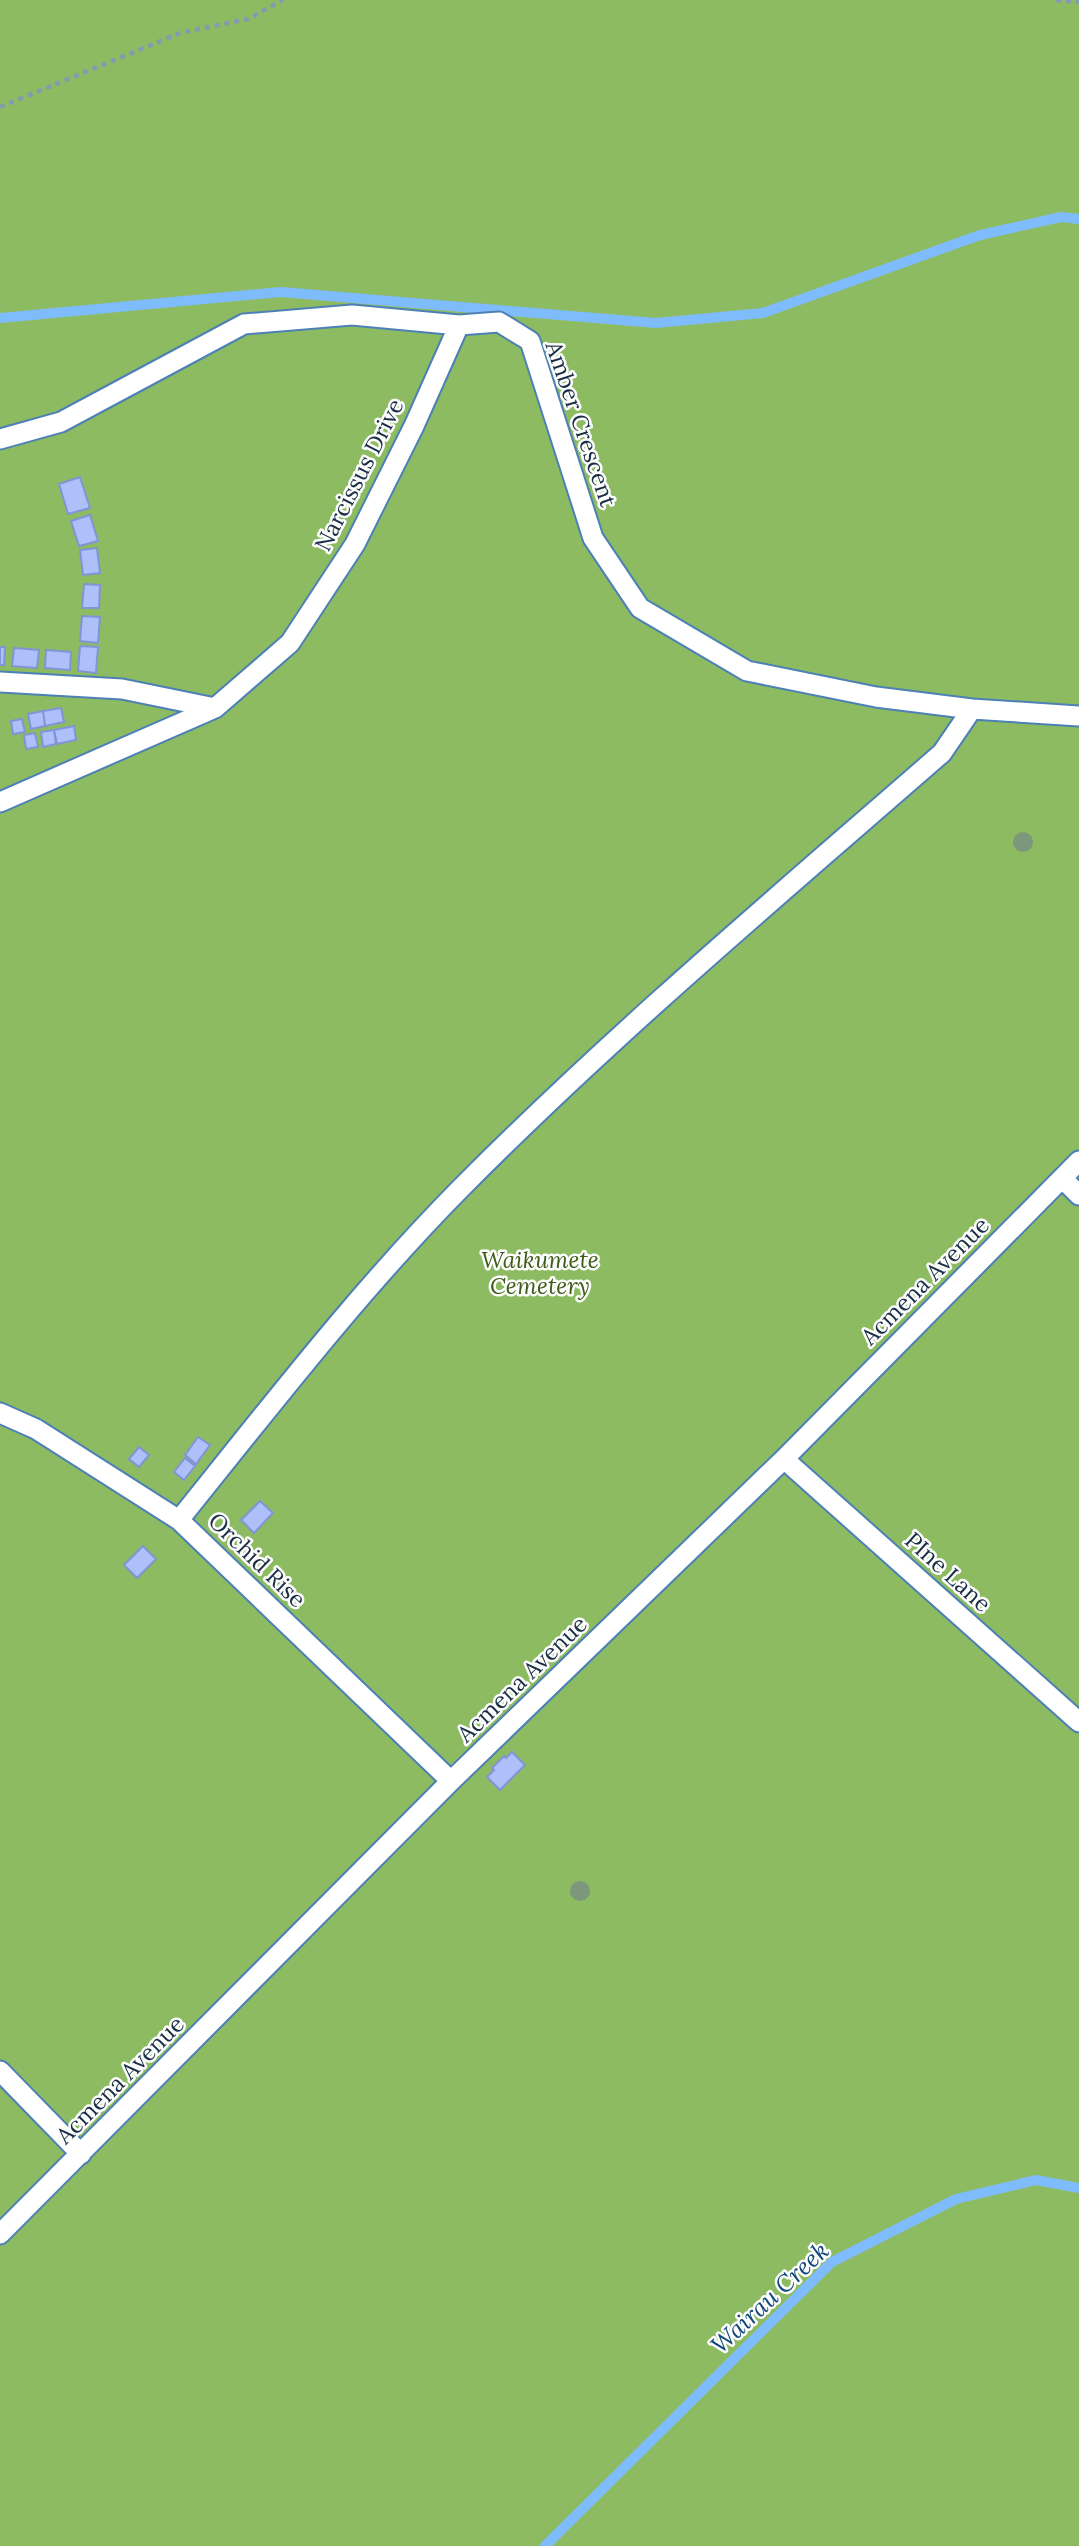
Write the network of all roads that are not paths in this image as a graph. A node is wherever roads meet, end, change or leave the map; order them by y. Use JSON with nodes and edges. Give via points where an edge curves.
{"nodes":[{"id":1,"x":459,"y":325,"type":"junction"},
{"id":2,"x":0,"y":439,"type":"edge"},
{"id":3,"x":0,"y":682,"type":"edge"},
{"id":4,"x":215,"y":708,"type":"junction"},
{"id":5,"x":972,"y":709,"type":"junction"},
{"id":6,"x":1079,"y":716,"type":"edge"},
{"id":7,"x":0,"y":802,"type":"edge"},
{"id":8,"x":1079,"y":1161,"type":"edge"},
{"id":9,"x":1062,"y":1178,"type":"junction"},
{"id":10,"x":1079,"y":1195,"type":"edge"},
{"id":11,"x":0,"y":1413,"type":"edge"},
{"id":12,"x":784,"y":1459,"type":"junction"},
{"id":13,"x":179,"y":1520,"type":"junction"},
{"id":14,"x":1079,"y":1722,"type":"edge"},
{"id":15,"x":452,"y":1781,"type":"junction"},
{"id":16,"x":0,"y":2071,"type":"edge"},
{"id":17,"x":81,"y":2154,"type":"junction"},
{"id":18,"x":0,"y":2234,"type":"edge"}],
"edges":[{"from":1,"to":2,"type":"lane","name":"Amber Crescent","via":[[352,315],[244,324],[61,422]]},
{"from":1,"to":4,"type":"lane","name":"Narcissus Drive","via":[[355,544],[290,643]]},
{"from":1,"to":5,"type":"lane","name":"Amber Crescent","via":[[499,322],[530,341],[593,538],[640,608],[747,671],[876,697]]},
{"from":3,"to":4,"type":"lane","via":[[122,689]]},
{"from":4,"to":7,"type":"lane","name":"Narcissus Drive"},
{"from":5,"to":6,"type":"lane","name":"Amber Crescent"},
{"from":5,"to":13,"type":"lane","via":[[942,752],[687,974],[461,1188],[341,1318]]},
{"from":8,"to":9,"type":"lane","name":"Acmena Avenue"},
{"from":9,"to":10,"type":"lane"},
{"from":9,"to":12,"type":"lane","name":"Acmena Avenue"},
{"from":11,"to":13,"type":"lane","name":"Orchid Rise","via":[[36,1429]]},
{"from":12,"to":14,"type":"lane","name":"PIne Lane"},
{"from":12,"to":15,"type":"lane","name":"Acmena Avenue"},
{"from":13,"to":15,"type":"lane","name":"Orchid Rise"},
{"from":15,"to":17,"type":"lane","name":"Acmena Avenue"},
{"from":16,"to":17,"type":"lane"},
{"from":17,"to":18,"type":"lane","name":"Acmena Avenue"}]}
